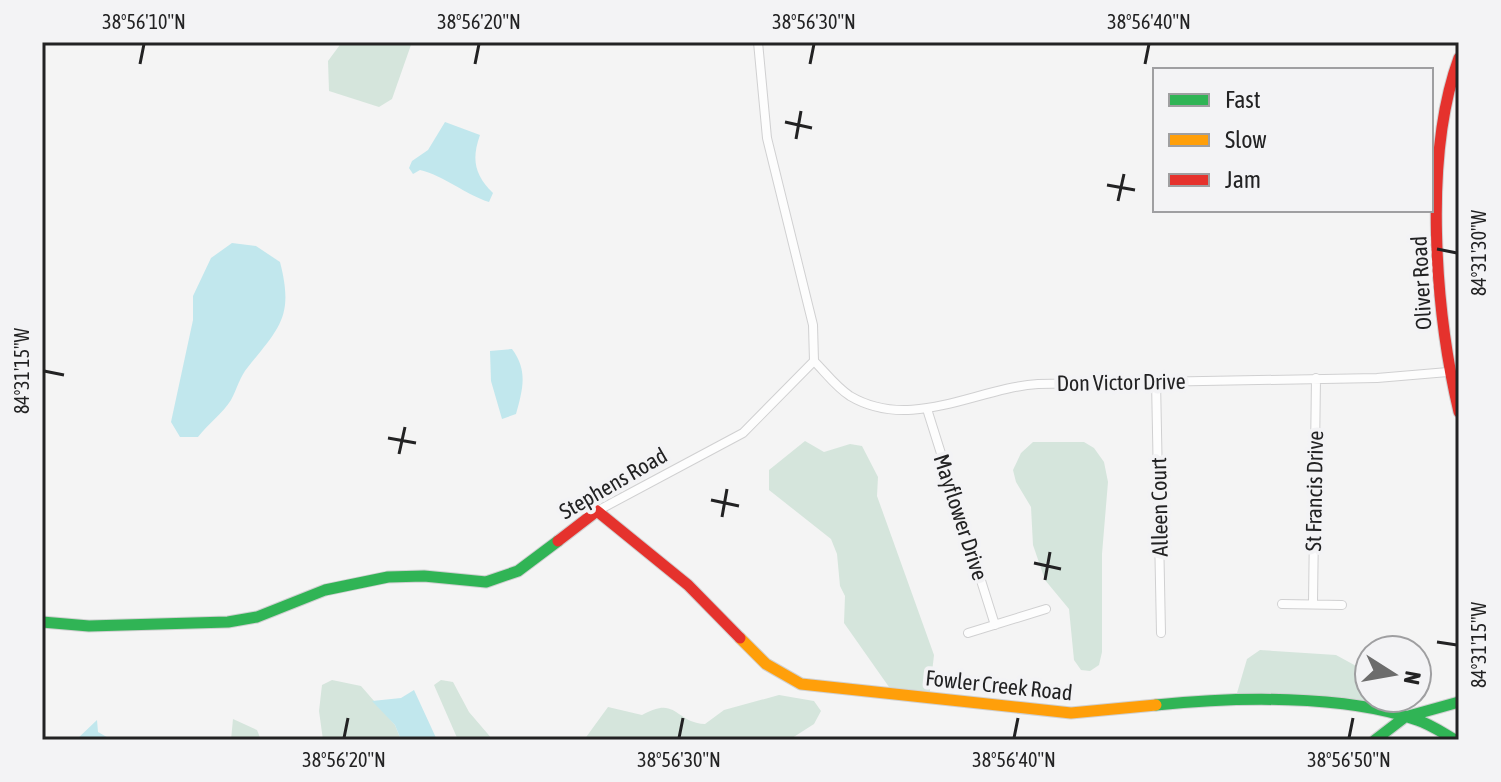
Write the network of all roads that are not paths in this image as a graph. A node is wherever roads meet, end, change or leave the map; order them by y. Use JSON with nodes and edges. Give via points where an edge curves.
{"nodes":[{"id":1,"x":758,"y":42,"type":"edge"},
{"id":2,"x":1459,"y":58,"type":"edge"},
{"id":3,"x":814,"y":361,"type":"junction"},
{"id":4,"x":1448,"y":372,"type":"junction"},
{"id":5,"x":1316,"y":378,"type":"junction"},
{"id":6,"x":1156,"y":381,"type":"junction"},
{"id":7,"x":1457,"y":396,"type":"edge"},
{"id":8,"x":927,"y":409,"type":"junction"},
{"id":9,"x":1459,"y":412,"type":"edge"},
{"id":10,"x":597,"y":511,"type":"junction"},
{"id":11,"x":1313,"y":603,"type":"junction"},
{"id":12,"x":1282,"y":604,"type":"dead end"},
{"id":13,"x":1342,"y":605,"type":"dead end"},
{"id":14,"x":1046,"y":609,"type":"dead end"},
{"id":15,"x":42,"y":622,"type":"edge"},
{"id":16,"x":995,"y":625,"type":"junction"},
{"id":17,"x":968,"y":633,"type":"dead end"},
{"id":18,"x":1161,"y":633,"type":"dead end"},
{"id":19,"x":1459,"y":702,"type":"edge"},
{"id":20,"x":1405,"y":717,"type":"junction"},
{"id":21,"x":1375,"y":740,"type":"edge"},
{"id":22,"x":1455,"y":740,"type":"edge"}],
"edges":[{"from":1,"to":3,"type":"street","via":[[767,138],[813,325]]},
{"from":2,"to":4,"type":"main road","name":"Oliver Road","via":[[1441,110],[1435,152]]},
{"from":3,"to":8,"type":"street","name":"Don Victor Drive","via":[[837,386],[861,401]]},
{"from":3,"to":10,"type":"street","name":"Stephens Road","via":[[743,433]]},
{"from":4,"to":5,"type":"street","name":"Don Victor Drive"},
{"from":4,"to":7,"type":"main road","name":"Oliver Road"},
{"from":5,"to":6,"type":"street","name":"Don Victor Drive"},
{"from":5,"to":11,"type":"street","name":"St Francis Drive"},
{"from":6,"to":8,"type":"street","name":"Don Victor Drive","via":[[1020,385]]},
{"from":6,"to":18,"type":"street","name":"Alleen Court"},
{"from":7,"to":9,"type":"main road","name":"Oliver Road"},
{"from":8,"to":16,"type":"street","name":"Mayflower Drive"},
{"from":10,"to":15,"type":"main road","name":"Stephens Road","via":[[518,571],[486,582],[388,577],[325,590],[257,617],[228,622]]},
{"from":10,"to":20,"type":"main road","name":"Fowler Creek Road","via":[[688,585],[766,664],[801,684],[1071,713],[1236,700],[1351,704]]},
{"from":11,"to":12,"type":"street"},
{"from":11,"to":13,"type":"street"},
{"from":14,"to":16,"type":"street"},
{"from":16,"to":17,"type":"street"},
{"from":19,"to":20,"type":"main road"},
{"from":20,"to":21,"type":"main road"},
{"from":20,"to":22,"type":"main road","name":"Fowler Creek Road"}]}
